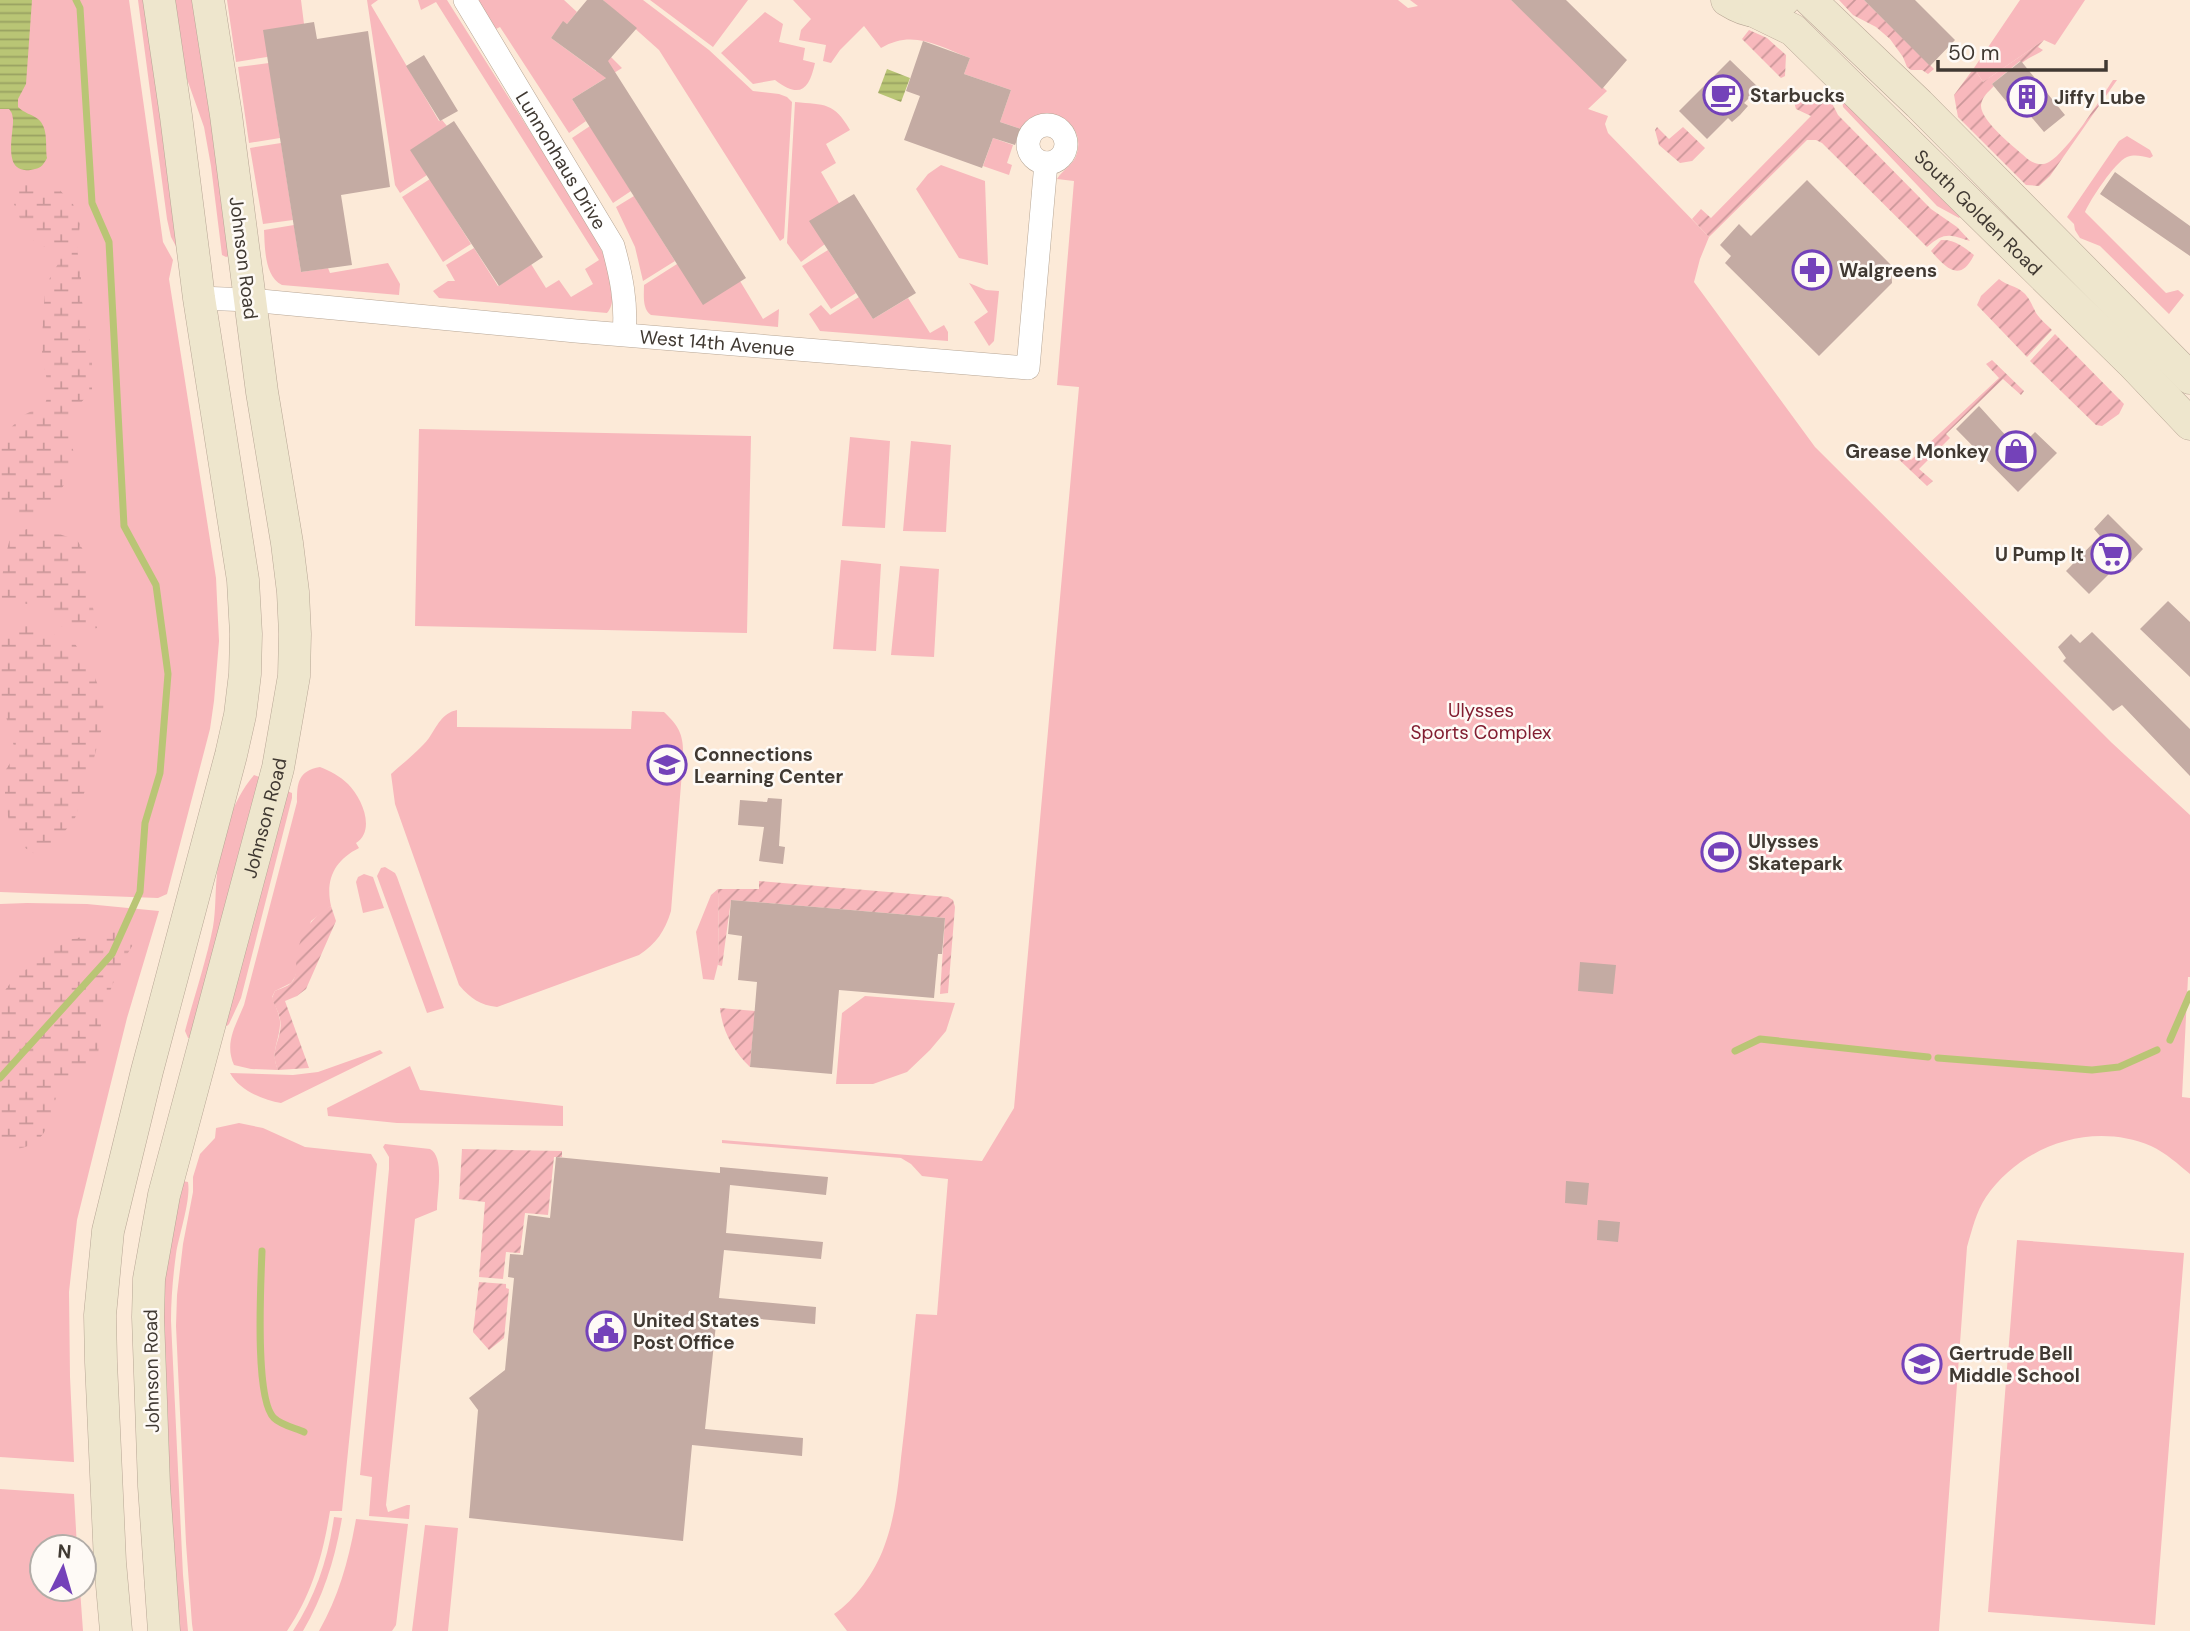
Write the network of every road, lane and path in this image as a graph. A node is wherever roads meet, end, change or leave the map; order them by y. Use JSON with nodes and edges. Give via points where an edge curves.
{"nodes":[{"id":1,"x":159,"y":0,"type":"edge"},
{"id":2,"x":208,"y":0,"type":"edge"},
{"id":3,"x":465,"y":0,"type":"edge"},
{"id":4,"x":1727,"y":0,"type":"edge"},
{"id":5,"x":1810,"y":0,"type":"edge"},
{"id":6,"x":1770,"y":6,"type":"edge"},
{"id":7,"x":1046,"y":163,"type":"dead end"},
{"id":8,"x":199,"y":298,"type":"junction"},
{"id":9,"x":250,"y":300,"type":"junction"},
{"id":10,"x":624,"y":334,"type":"junction"},
{"id":11,"x":2190,"y":378,"type":"edge"},
{"id":12,"x":2190,"y":424,"type":"edge"},
{"id":13,"x":116,"y":1631,"type":"edge"},
{"id":14,"x":164,"y":1631,"type":"edge"}],
"edges":[{"from":1,"to":8,"type":"main road"},
{"from":2,"to":9,"type":"main road","name":"Johnson Road"},
{"from":3,"to":10,"type":"street","name":"Lunnonhaus Drive","via":[[613,246],[622,279]]},
{"from":4,"to":6,"type":"main road","name":"South Golden Road","via":[[1740,9]]},
{"from":5,"to":11,"type":"main road","name":"South Golden Road","via":[[1920,104]]},
{"from":6,"to":12,"type":"main road","name":"South Golden Road"},
{"from":7,"to":10,"type":"street","name":"West 14th Avenue","via":[[1028,368]]},
{"from":8,"to":9,"type":"street","name":"West 14th Avenue"},
{"from":8,"to":13,"type":"main road","via":[[243,580],[245,674],[231,755],[108,1231],[100,1362]]},
{"from":9,"to":10,"type":"street","name":"West 14th Avenue"},
{"from":9,"to":14,"type":"main road","name":"Johnson Road","via":[[293,592],[294,676],[278,768],[164,1195],[149,1279],[154,1486]]}]}
